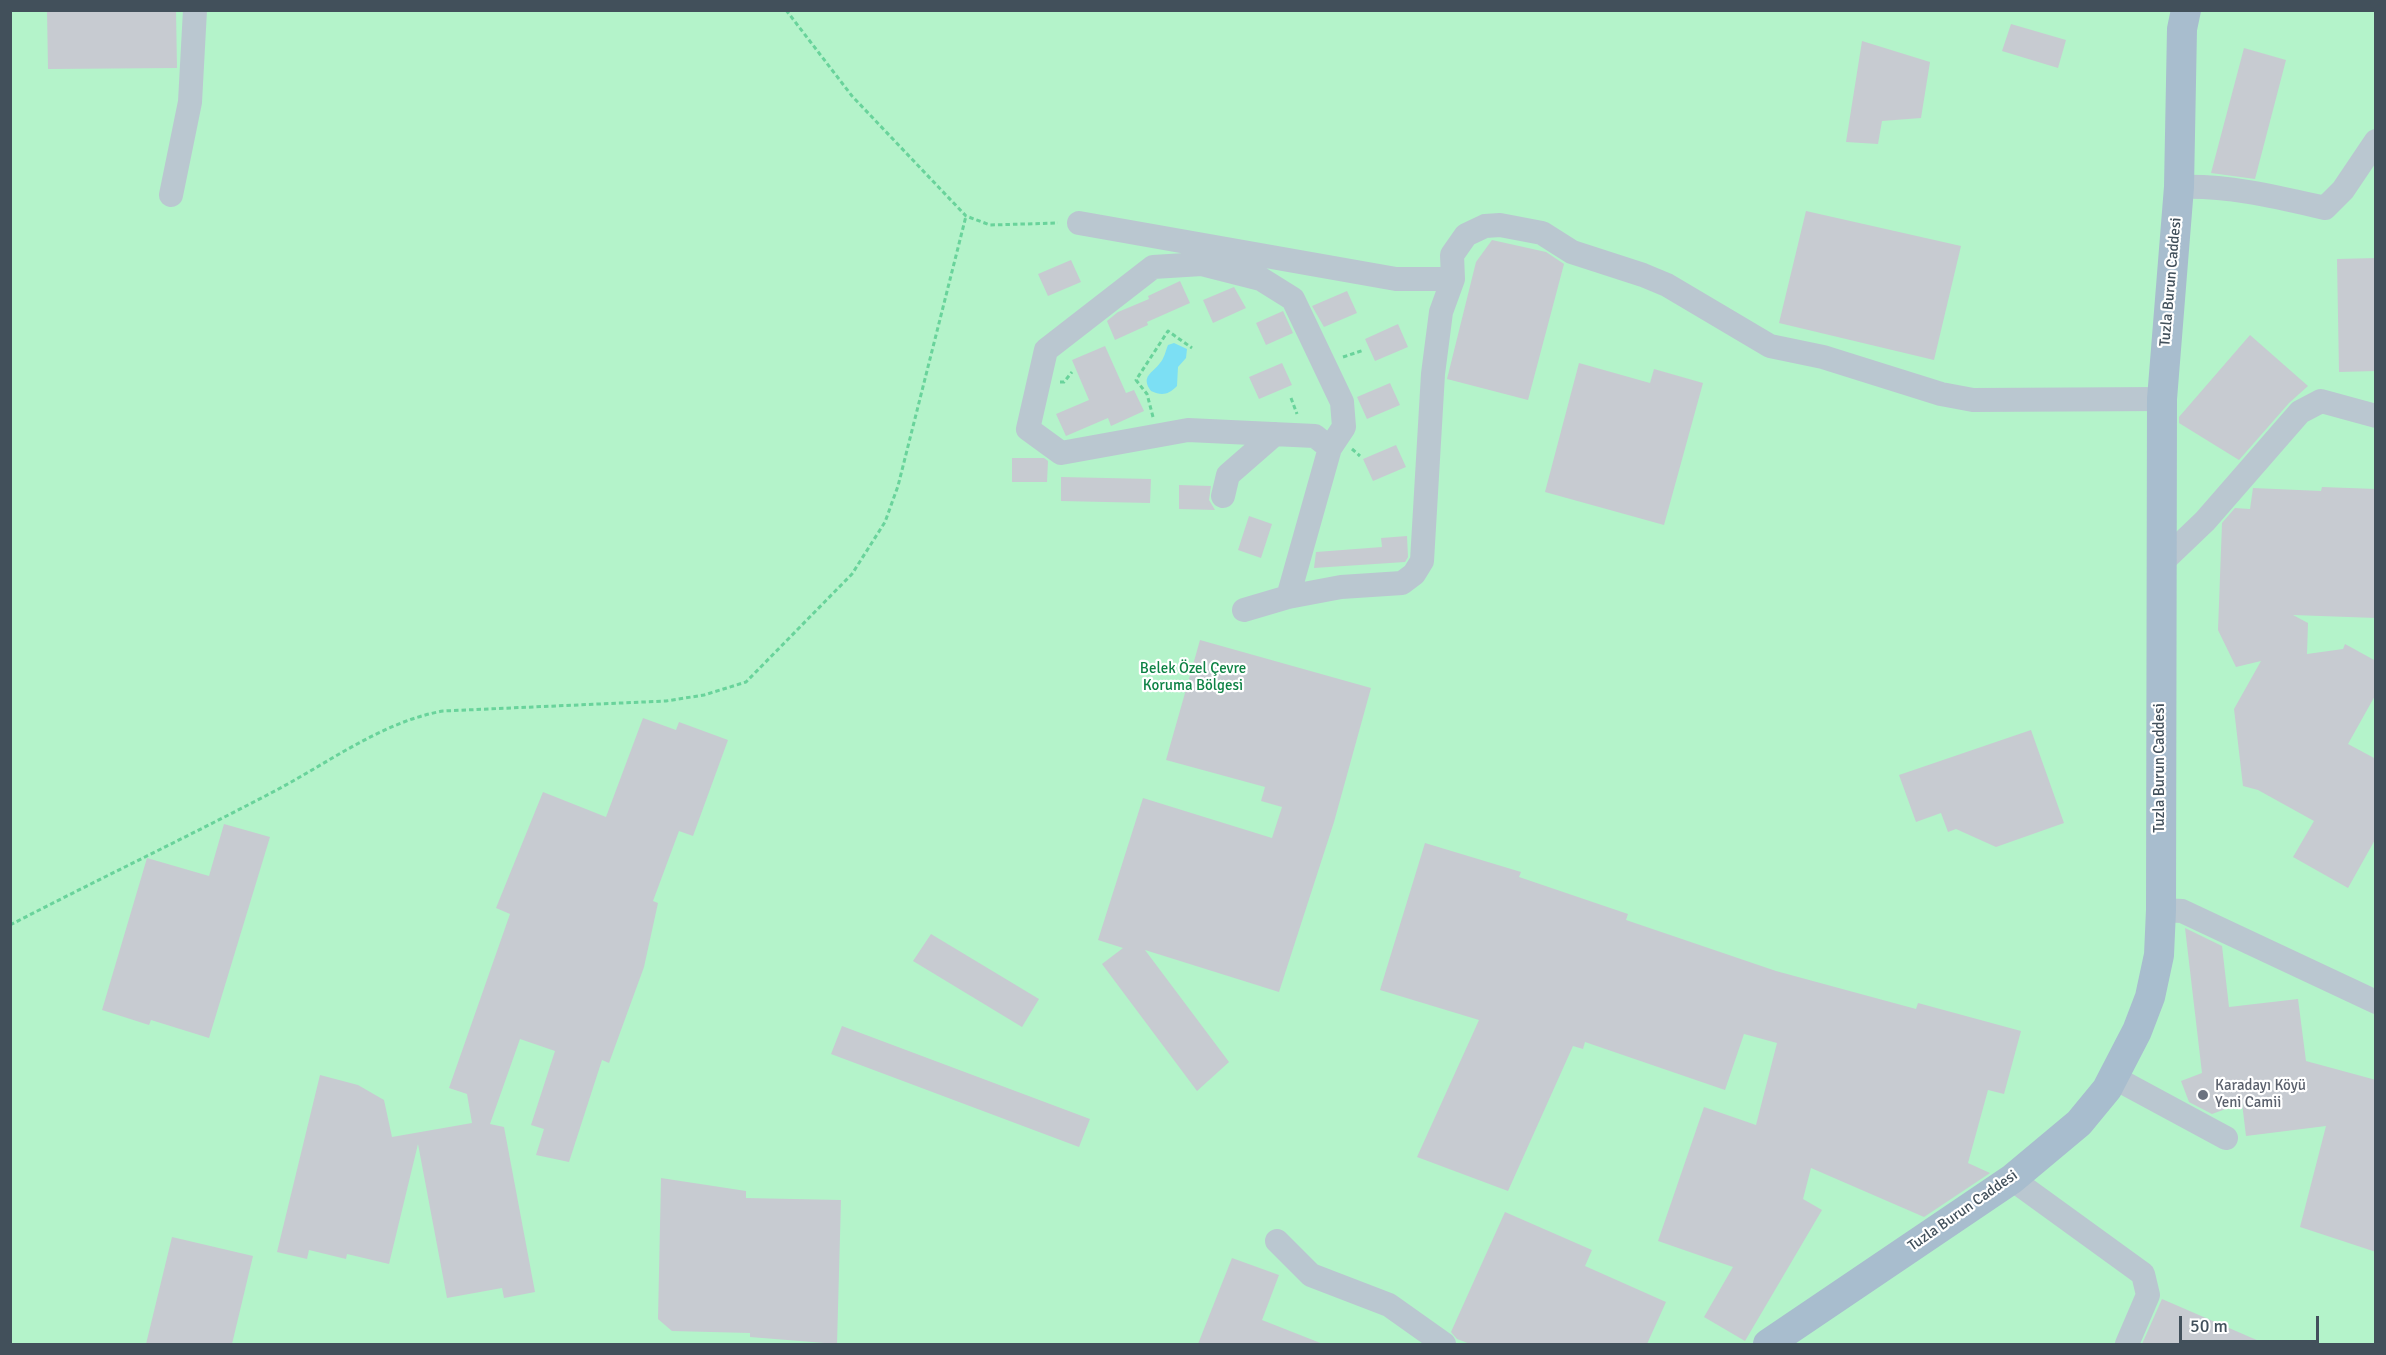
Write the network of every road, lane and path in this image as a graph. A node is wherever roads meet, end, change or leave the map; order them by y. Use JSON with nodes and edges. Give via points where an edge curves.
{"nodes":[{"id":1,"x":195,"y":10,"type":"edge"},
{"id":2,"x":786,"y":10,"type":"edge"},
{"id":3,"x":2186,"y":10,"type":"edge"},
{"id":4,"x":2376,"y":141,"type":"edge"},
{"id":5,"x":2179,"y":187,"type":"junction"},
{"id":6,"x":171,"y":195,"type":"dead end"},
{"id":7,"x":966,"y":216,"type":"junction"},
{"id":8,"x":1079,"y":223,"type":"joint"},
{"id":9,"x":1453,"y":279,"type":"junction"},
{"id":10,"x":1192,"y":348,"type":"dead end"},
{"id":11,"x":2162,"y":399,"type":"junction"},
{"id":12,"x":2376,"y":417,"type":"edge"},
{"id":13,"x":1275,"y":434,"type":"junction"},
{"id":14,"x":1158,"y":436,"type":"junction"},
{"id":15,"x":1330,"y":448,"type":"junction"},
{"id":16,"x":1223,"y":496,"type":"dead end"},
{"id":17,"x":2160,"y":564,"type":"junction"},
{"id":18,"x":1288,"y":597,"type":"junction"},
{"id":19,"x":1244,"y":610,"type":"dead end"},
{"id":20,"x":2161,"y":910,"type":"junction"},
{"id":21,"x":10,"y":925,"type":"edge"},
{"id":22,"x":2376,"y":1002,"type":"edge"},
{"id":23,"x":2113,"y":1077,"type":"junction"},
{"id":24,"x":2226,"y":1138,"type":"dead end"},
{"id":25,"x":2012,"y":1179,"type":"junction"},
{"id":26,"x":1277,"y":1241,"type":"dead end"},
{"id":27,"x":1444,"y":1344,"type":"edge"},
{"id":28,"x":1768,"y":1344,"type":"edge"},
{"id":29,"x":2127,"y":1344,"type":"edge"}],
"edges":[{"from":1,"to":6,"type":"street","via":[[190,102]]},
{"from":2,"to":7,"type":"path","via":[[852,96]]},
{"from":3,"to":5,"type":"main road","name":"Tuzla Burun Caddesi","via":[[2182,29]]},
{"from":4,"to":5,"type":"street","via":[[2343,190],[2325,208],[2267,195]]},
{"from":5,"to":11,"type":"main road","name":"Tuzla Burun Caddesi"},
{"from":7,"to":8,"type":"path","via":[[990,225]]},
{"from":7,"to":21,"type":"path","via":[[898,486],[885,522],[852,574],[746,682],[704,695],[666,700],[443,711],[418,716]]},
{"from":8,"to":9,"type":"street","via":[[1396,279]]},
{"from":9,"to":11,"type":"street","via":[[1452,255],[1466,235],[1485,226],[1500,225],[1542,233],[1572,252],[1659,282],[1770,346],[1823,357],[1941,394],[1973,400]]},
{"from":9,"to":18,"type":"street","via":[[1441,312],[1434,374],[1422,561],[1402,584]]},
{"from":10,"to":14,"type":"path","via":[[1168,331],[1136,380],[1147,394]]},
{"from":11,"to":17,"type":"main road","name":"Tuzla Burun Caddesi"},
{"from":12,"to":17,"type":"street","via":[[2321,401],[2300,412],[2205,520]]},
{"from":13,"to":14,"type":"street","via":[[1188,430]]},
{"from":13,"to":15,"type":"street","via":[[1315,436]]},
{"from":13,"to":16,"type":"street","via":[[1228,475]]},
{"from":14,"to":15,"type":"street","via":[[1061,453],[1028,429],[1046,350],[1153,267],[1202,264],[1261,279],[1293,300],[1342,402],[1344,427]]},
{"from":15,"to":18,"type":"street"},
{"from":17,"to":20,"type":"main road","name":"Tuzla Burun Caddesi"},
{"from":18,"to":19,"type":"street"},
{"from":20,"to":22,"type":"street","via":[[2182,912]]},
{"from":20,"to":23,"type":"main road","name":"Tuzla Burun Caddesi","via":[[2159,955],[2150,996]]},
{"from":23,"to":24,"type":"street"},
{"from":23,"to":25,"type":"main road","name":"Tuzla Burun Caddesi","via":[[2079,1123]]},
{"from":25,"to":28,"type":"main road","name":"Tuzla Burun Caddesi"},
{"from":25,"to":29,"type":"street","via":[[2143,1274],[2148,1295]]},
{"from":26,"to":27,"type":"street","via":[[1311,1275],[1389,1305]]}]}
